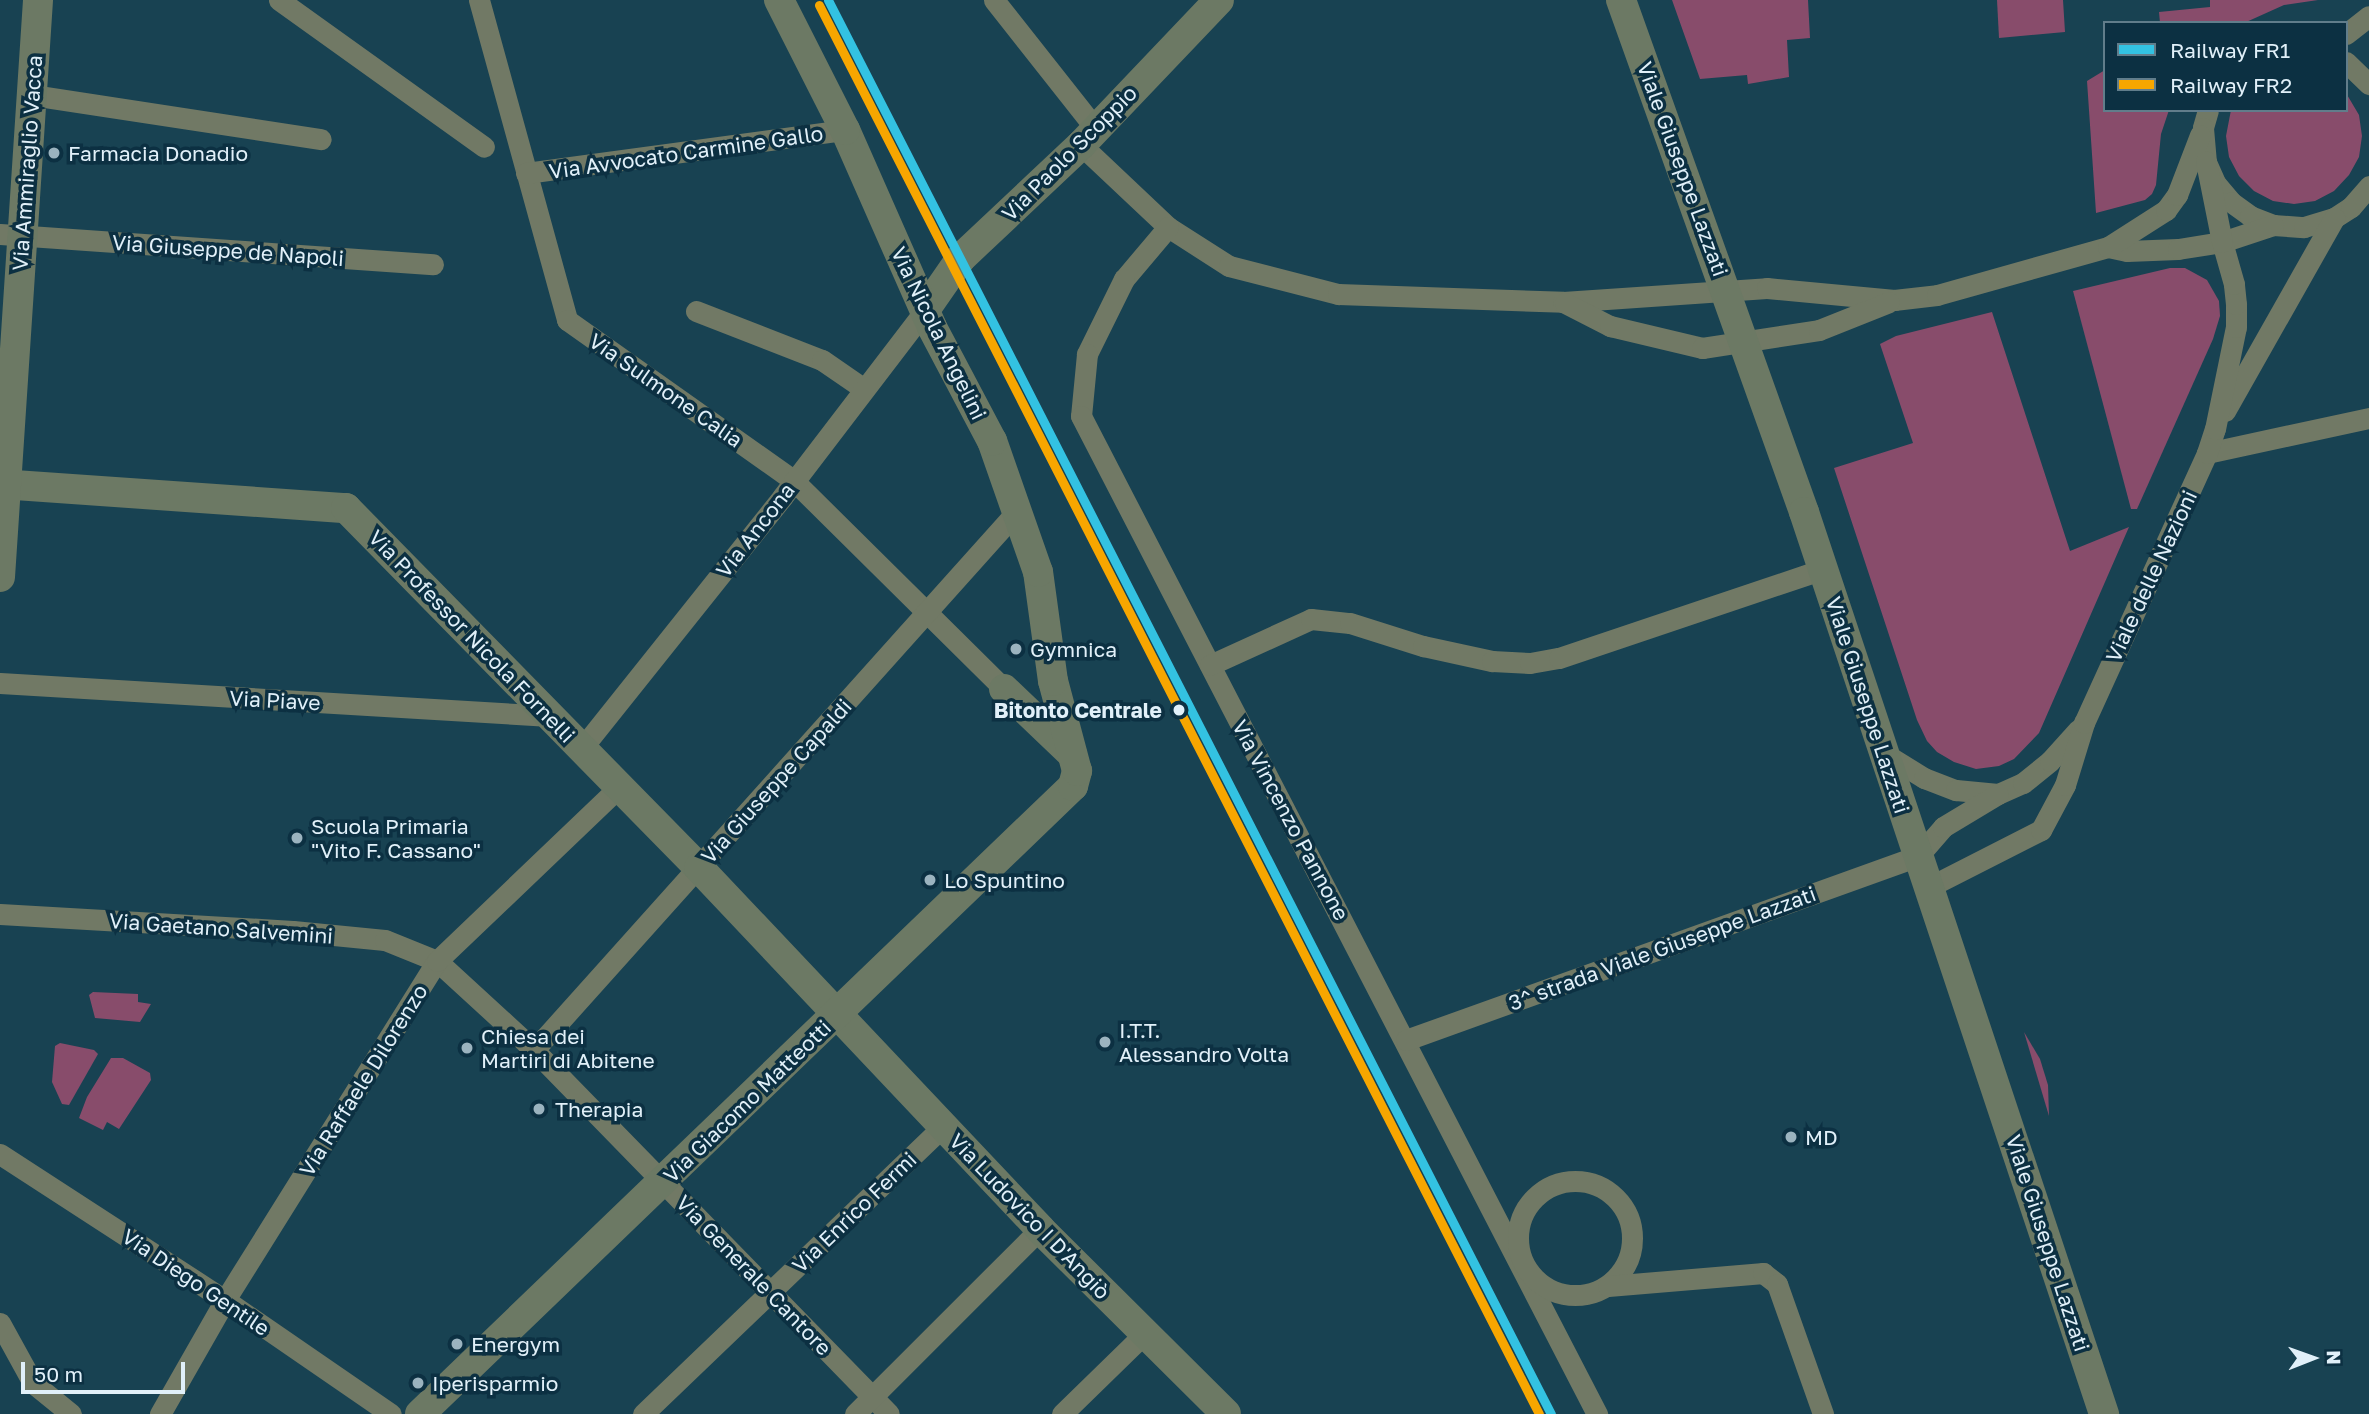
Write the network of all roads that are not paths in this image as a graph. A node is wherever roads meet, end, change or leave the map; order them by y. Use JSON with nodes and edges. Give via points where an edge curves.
{"nodes":[{"id":1,"x":38,"y":0,"type":"edge"},
{"id":2,"x":279,"y":0,"type":"edge"},
{"id":3,"x":479,"y":0,"type":"edge"},
{"id":4,"x":779,"y":0,"type":"edge"},
{"id":5,"x":994,"y":0,"type":"edge"},
{"id":6,"x":1219,"y":0,"type":"edge"},
{"id":7,"x":1621,"y":0,"type":"edge"},
{"id":8,"x":2369,"y":16,"type":"edge"},
{"id":9,"x":2348,"y":32,"type":"edge"},
{"id":10,"x":2348,"y":64,"type":"edge"},
{"id":11,"x":2369,"y":84,"type":"edge"},
{"id":12,"x":32,"y":95,"type":"junction"},
{"id":13,"x":2205,"y":119,"type":"edge"},
{"id":14,"x":845,"y":130,"type":"junction"},
{"id":15,"x":1089,"y":137,"type":"junction"},
{"id":16,"x":321,"y":139,"type":"dead end"},
{"id":17,"x":484,"y":147,"type":"dead end"},
{"id":18,"x":2206,"y":162,"type":"junction"},
{"id":19,"x":526,"y":173,"type":"junction"},
{"id":20,"x":2368,"y":190,"type":"edge"},
{"id":21,"x":2334,"y":218,"type":"junction"},
{"id":22,"x":2273,"y":225,"type":"junction"},
{"id":23,"x":1168,"y":227,"type":"junction"},
{"id":24,"x":11,"y":234,"type":"edge"},
{"id":25,"x":2222,"y":242,"type":"junction"},
{"id":26,"x":2108,"y":247,"type":"junction"},
{"id":27,"x":433,"y":264,"type":"dead end"},
{"id":28,"x":1726,"y":288,"type":"junction"},
{"id":29,"x":1894,"y":300,"type":"junction"},
{"id":30,"x":1563,"y":302,"type":"junction"},
{"id":31,"x":925,"y":310,"type":"junction"},
{"id":32,"x":695,"y":312,"type":"dead end"},
{"id":33,"x":1745,"y":343,"type":"junction"},
{"id":34,"x":7,"y":350,"type":"edge"},
{"id":35,"x":864,"y":389,"type":"junction"},
{"id":36,"x":2369,"y":418,"type":"edge"},
{"id":37,"x":2216,"y":429,"type":"junction"},
{"id":38,"x":2207,"y":453,"type":"junction"},
{"id":39,"x":794,"y":481,"type":"junction"},
{"id":40,"x":3,"y":485,"type":"edge"},
{"id":41,"x":1018,"y":510,"type":"junction"},
{"id":42,"x":1823,"y":569,"type":"junction"},
{"id":43,"x":0,"y":577,"type":"edge"},
{"id":44,"x":928,"y":610,"type":"junction"},
{"id":45,"x":1210,"y":665,"type":"junction"},
{"id":46,"x":1053,"y":681,"type":"junction"},
{"id":47,"x":0,"y":683,"type":"edge"},
{"id":48,"x":1004,"y":689,"type":"junction"},
{"id":49,"x":550,"y":716,"type":"junction"},
{"id":50,"x":2084,"y":723,"type":"junction"},
{"id":51,"x":582,"y":748,"type":"junction"},
{"id":52,"x":1885,"y":754,"type":"junction"},
{"id":53,"x":1074,"y":757,"type":"junction"},
{"id":54,"x":1073,"y":786,"type":"joint"},
{"id":55,"x":619,"y":788,"type":"junction"},
{"id":56,"x":1998,"y":794,"type":"junction"},
{"id":57,"x":1919,"y":856,"type":"junction"},
{"id":58,"x":699,"y":868,"type":"junction"},
{"id":59,"x":1929,"y":887,"type":"junction"},
{"id":60,"x":0,"y":915,"type":"edge"},
{"id":61,"x":437,"y":961,"type":"junction"},
{"id":62,"x":839,"y":1014,"type":"junction"},
{"id":63,"x":1406,"y":1040,"type":"junction"},
{"id":64,"x":534,"y":1050,"type":"junction"},
{"id":65,"x":943,"y":1126,"type":"junction"},
{"id":66,"x":0,"y":1154,"type":"edge"},
{"id":67,"x":663,"y":1181,"type":"junction"},
{"id":68,"x":1040,"y":1229,"type":"junction"},
{"id":69,"x":1524,"y":1267,"type":"junction"},
{"id":70,"x":1608,"y":1286,"type":"junction"},
{"id":71,"x":771,"y":1293,"type":"junction"},
{"id":72,"x":225,"y":1300,"type":"junction"},
{"id":73,"x":0,"y":1324,"type":"edge"},
{"id":74,"x":1144,"y":1334,"type":"junction"},
{"id":75,"x":873,"y":1397,"type":"junction"},
{"id":76,"x":71,"y":1414,"type":"edge"},
{"id":77,"x":160,"y":1414,"type":"edge"},
{"id":78,"x":391,"y":1414,"type":"edge"},
{"id":79,"x":420,"y":1414,"type":"edge"},
{"id":80,"x":643,"y":1414,"type":"edge"},
{"id":81,"x":855,"y":1414,"type":"edge"},
{"id":82,"x":889,"y":1414,"type":"edge"},
{"id":83,"x":1062,"y":1414,"type":"edge"},
{"id":84,"x":1226,"y":1414,"type":"edge"},
{"id":85,"x":1597,"y":1414,"type":"edge"},
{"id":86,"x":1823,"y":1414,"type":"edge"},
{"id":87,"x":2104,"y":1414,"type":"edge"}],
"edges":[{"from":1,"to":12,"type":"street","name":"Via Ammiraglio Vacca"},
{"from":2,"to":17,"type":"street"},
{"from":3,"to":19,"type":"street","name":"Via Sulmone Calia"},
{"from":4,"to":14,"type":"street","name":"Via Nicola Angelini"},
{"from":5,"to":15,"type":"street"},
{"from":6,"to":15,"type":"street","name":"Via Paolo Scoppio"},
{"from":7,"to":28,"type":"street","name":"Viale Giuseppe Lazzati"},
{"from":8,"to":9,"type":"street"},
{"from":10,"to":11,"type":"street"},
{"from":12,"to":16,"type":"street"},
{"from":12,"to":24,"type":"street","name":"Via Ammiraglio Vacca"},
{"from":13,"to":18,"type":"street","name":"Viale delle Nazioni"},
{"from":13,"to":26,"type":"street","via":[[2178,195],[2166,210]]},
{"from":14,"to":19,"type":"street","name":"Via Avvocato Carmine Gallo"},
{"from":14,"to":31,"type":"street","name":"Via Nicola Angelini"},
{"from":15,"to":23,"type":"street"},
{"from":15,"to":31,"type":"street","name":"Via Paolo Scoppio","via":[[961,258]]},
{"from":18,"to":22,"type":"street","via":[[2231,202]]},
{"from":18,"to":25,"type":"street","name":"Viale delle Nazioni"},
{"from":19,"to":39,"type":"street","name":"Via Sulmone Calia","via":[[567,320]]},
{"from":20,"to":21,"type":"street"},
{"from":21,"to":22,"type":"street","via":[[2304,227]]},
{"from":21,"to":37,"type":"street","name":"Viale delle Nazioni"},
{"from":22,"to":25,"type":"street"},
{"from":23,"to":30,"type":"street","via":[[1229,266],[1338,295]]},
{"from":23,"to":45,"type":"street","name":"Via Vincenzo Pannone","via":[[1124,279],[1087,354],[1081,416]]},
{"from":24,"to":27,"type":"street","name":"Via Giuseppe de Napoli"},
{"from":24,"to":34,"type":"street","name":"Via Ammiraglio Vacca"},
{"from":25,"to":26,"type":"street","via":[[2178,249]]},
{"from":25,"to":37,"type":"street","name":"Viale delle Nazioni","via":[[2234,284],[2236,327]]},
{"from":26,"to":29,"type":"street","via":[[1937,295]]},
{"from":28,"to":29,"type":"street"},
{"from":28,"to":30,"type":"street"},
{"from":28,"to":33,"type":"street","name":"Viale Giuseppe Lazzati"},
{"from":29,"to":33,"type":"street","via":[[1819,330]]},
{"from":30,"to":33,"type":"street","via":[[1610,326],[1655,339],[1702,348]]},
{"from":31,"to":35,"type":"street","name":"Via Ancona"},
{"from":31,"to":41,"type":"street","name":"Via Nicola Angelini","via":[[992,441]]},
{"from":32,"to":35,"type":"street","via":[[822,360]]},
{"from":33,"to":42,"type":"street","name":"Viale Giuseppe Lazzati"},
{"from":34,"to":40,"type":"street","name":"Via Ammiraglio Vacca"},
{"from":35,"to":39,"type":"street","name":"Via Ancona"},
{"from":36,"to":38,"type":"street"},
{"from":37,"to":38,"type":"street","name":"Viale delle Nazioni"},
{"from":38,"to":50,"type":"street","name":"Viale delle Nazioni"},
{"from":39,"to":44,"type":"street","name":"Via Sulmone Calia"},
{"from":39,"to":51,"type":"street","name":"Via Ancona"},
{"from":40,"to":43,"type":"street","name":"Via Ammiraglio Vacca"},
{"from":40,"to":49,"type":"street","name":"Via Professor Nicola Fornelli","via":[[346,508]]},
{"from":41,"to":44,"type":"street","name":"Via Giuseppe Capaldi"},
{"from":41,"to":46,"type":"street","name":"Via Nicola Angelini","via":[[1038,572]]},
{"from":42,"to":45,"type":"street","via":[[1559,658],[1530,663],[1492,661],[1350,623],[1311,619]]},
{"from":42,"to":52,"type":"street","name":"Viale Giuseppe Lazzati"},
{"from":44,"to":48,"type":"street","name":"Via Sulmone Calia"},
{"from":44,"to":58,"type":"street","name":"Via Giuseppe Capaldi"},
{"from":45,"to":63,"type":"street","name":"Via Vincenzo Pannone"},
{"from":46,"to":48,"type":"street"},
{"from":46,"to":53,"type":"street","name":"Via Nicola Angelini"},
{"from":47,"to":49,"type":"street","name":"Via Piave"},
{"from":48,"to":53,"type":"street"},
{"from":49,"to":51,"type":"street","name":"Via Professor Nicola Fornelli"},
{"from":50,"to":56,"type":"street","name":"Viale delle Nazioni","via":[[2050,761]]},
{"from":50,"to":59,"type":"street","name":"Viale delle Nazioni","via":[[2066,785],[2041,830]]},
{"from":51,"to":55,"type":"street","name":"Via Professor Nicola Fornelli"},
{"from":52,"to":56,"type":"street","via":[[1924,778],[1956,790]]},
{"from":52,"to":57,"type":"street","name":"Viale Giuseppe Lazzati"},
{"from":53,"to":54,"type":"street","name":"Via Nicola Angelini"},
{"from":54,"to":62,"type":"street","name":"Via Giacomo Matteotti"},
{"from":55,"to":58,"type":"street","name":"Via Professor Nicola Fornelli"},
{"from":55,"to":61,"type":"street","name":"Via Raffaele Dilorenzo"},
{"from":56,"to":57,"type":"street","name":"Viale delle Nazioni","via":[[1943,827]]},
{"from":57,"to":59,"type":"street","name":"Viale Giuseppe Lazzati"},
{"from":57,"to":63,"type":"street","name":"3^ strada Viale Giuseppe Lazzati"},
{"from":58,"to":62,"type":"street","name":"Via Professor Nicola Fornelli"},
{"from":58,"to":64,"type":"street","name":"Via Giuseppe Capaldi"},
{"from":59,"to":87,"type":"street","name":"Viale Giuseppe Lazzati"},
{"from":60,"to":61,"type":"street","name":"Via Gaetano Salvemini","via":[[385,940]]},
{"from":61,"to":64,"type":"street","name":"Via Generale Cantore"},
{"from":61,"to":72,"type":"street","name":"Via Raffaele Dilorenzo"},
{"from":62,"to":65,"type":"street","name":"Via Ludovico I D'Angiò"},
{"from":62,"to":67,"type":"street","name":"Via Giacomo Matteotti"},
{"from":63,"to":69,"type":"street","name":"Via Vincenzo Pannone"},
{"from":64,"to":67,"type":"street","name":"Via Generale Cantore"},
{"from":65,"to":68,"type":"street","name":"Via Ludovico I D'Angiò"},
{"from":65,"to":71,"type":"street","name":"Via Enrico Fermi"},
{"from":66,"to":72,"type":"street","name":"Via Diego Gentile"},
{"from":67,"to":71,"type":"street","name":"Via Generale Cantore"},
{"from":67,"to":79,"type":"street","name":"Via Giacomo Matteotti"},
{"from":68,"to":74,"type":"street","name":"Via Ludovico I D'Angiò"},
{"from":68,"to":75,"type":"street"},
{"from":69,"to":70,"type":"street","via":[[1555,1292],[1573,1296]]},
{"from":69,"to":70,"type":"street","via":[[1518,1228],[1537,1194],[1574,1180],[1593,1183],[1610,1191],[1622,1205],[1633,1239],[1621,1273]]},
{"from":69,"to":85,"type":"street","name":"Via Vincenzo Pannone"},
{"from":70,"to":86,"type":"street","via":[[1763,1273],[1777,1284]]},
{"from":71,"to":75,"type":"street","name":"Via Generale Cantore"},
{"from":71,"to":80,"type":"street","name":"Via Enrico Fermi"},
{"from":72,"to":77,"type":"street","name":"Via Raffaele Dilorenzo"},
{"from":72,"to":78,"type":"street","name":"Via Diego Gentile"},
{"from":73,"to":76,"type":"street","via":[[33,1383]]},
{"from":74,"to":83,"type":"street"},
{"from":74,"to":84,"type":"street","name":"Via Ludovico I D'Angiò"},
{"from":75,"to":81,"type":"street"},
{"from":75,"to":82,"type":"street","name":"Via Generale Cantore"}]}
